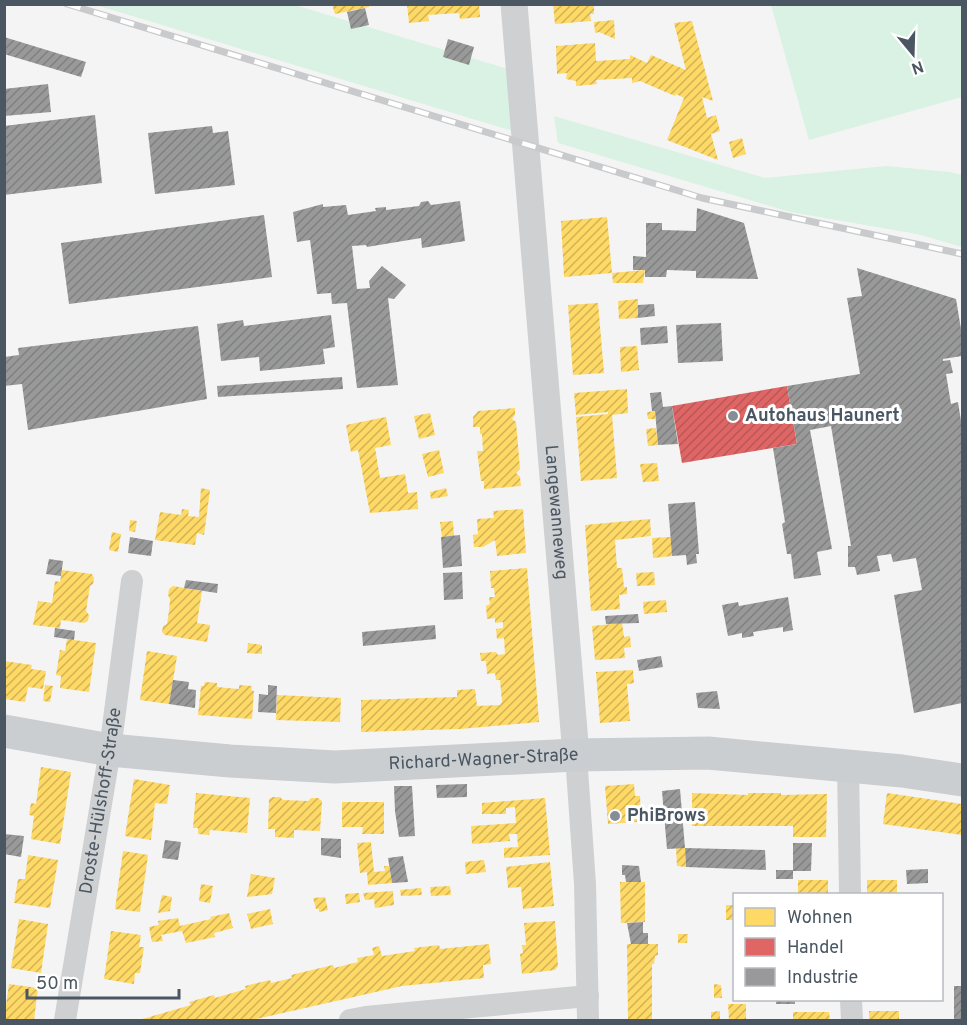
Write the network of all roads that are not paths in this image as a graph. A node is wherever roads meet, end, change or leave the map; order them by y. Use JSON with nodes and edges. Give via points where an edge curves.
{"nodes":[{"id":1,"x":514,"y":4,"type":"edge"},
{"id":2,"x":132,"y":581,"type":"dead end"},
{"id":3,"x":4,"y":731,"type":"edge"},
{"id":4,"x":110,"y":750,"type":"junction"},
{"id":5,"x":576,"y":755,"type":"junction"},
{"id":6,"x":848,"y":766,"type":"junction"},
{"id":7,"x":963,"y":780,"type":"edge"},
{"id":8,"x":850,"y":893,"type":"edge"},
{"id":9,"x":588,"y":996,"type":"junction"},
{"id":10,"x":851,"y":1001,"type":"edge"},
{"id":11,"x":65,"y":1020,"type":"edge"},
{"id":12,"x":350,"y":1020,"type":"edge"},
{"id":13,"x":588,"y":1020,"type":"edge"},
{"id":14,"x":852,"y":1020,"type":"edge"}],
"edges":[{"from":1,"to":5,"type":"street","name":"Langewanneweg"},
{"from":2,"to":4,"type":"street","name":"Droste-Hülshoff-Straße"},
{"from":3,"to":4,"type":"main road","name":"Richard-Wagner-Straße"},
{"from":4,"to":5,"type":"main road","name":"Richard-Wagner-Straße","via":[[335,767]]},
{"from":4,"to":11,"type":"street","name":"Droste-Hülshoff-Straße"},
{"from":5,"to":6,"type":"main road","name":"Richard-Wagner-Straße","via":[[708,753]]},
{"from":5,"to":9,"type":"street","name":"Langewanneweg"},
{"from":6,"to":7,"type":"main road","name":"Richard-Wagner-Straße"},
{"from":6,"to":8,"type":"street"},
{"from":9,"to":12,"type":"street"},
{"from":9,"to":13,"type":"street","name":"Langewanneweg"},
{"from":10,"to":14,"type":"street"}]}
